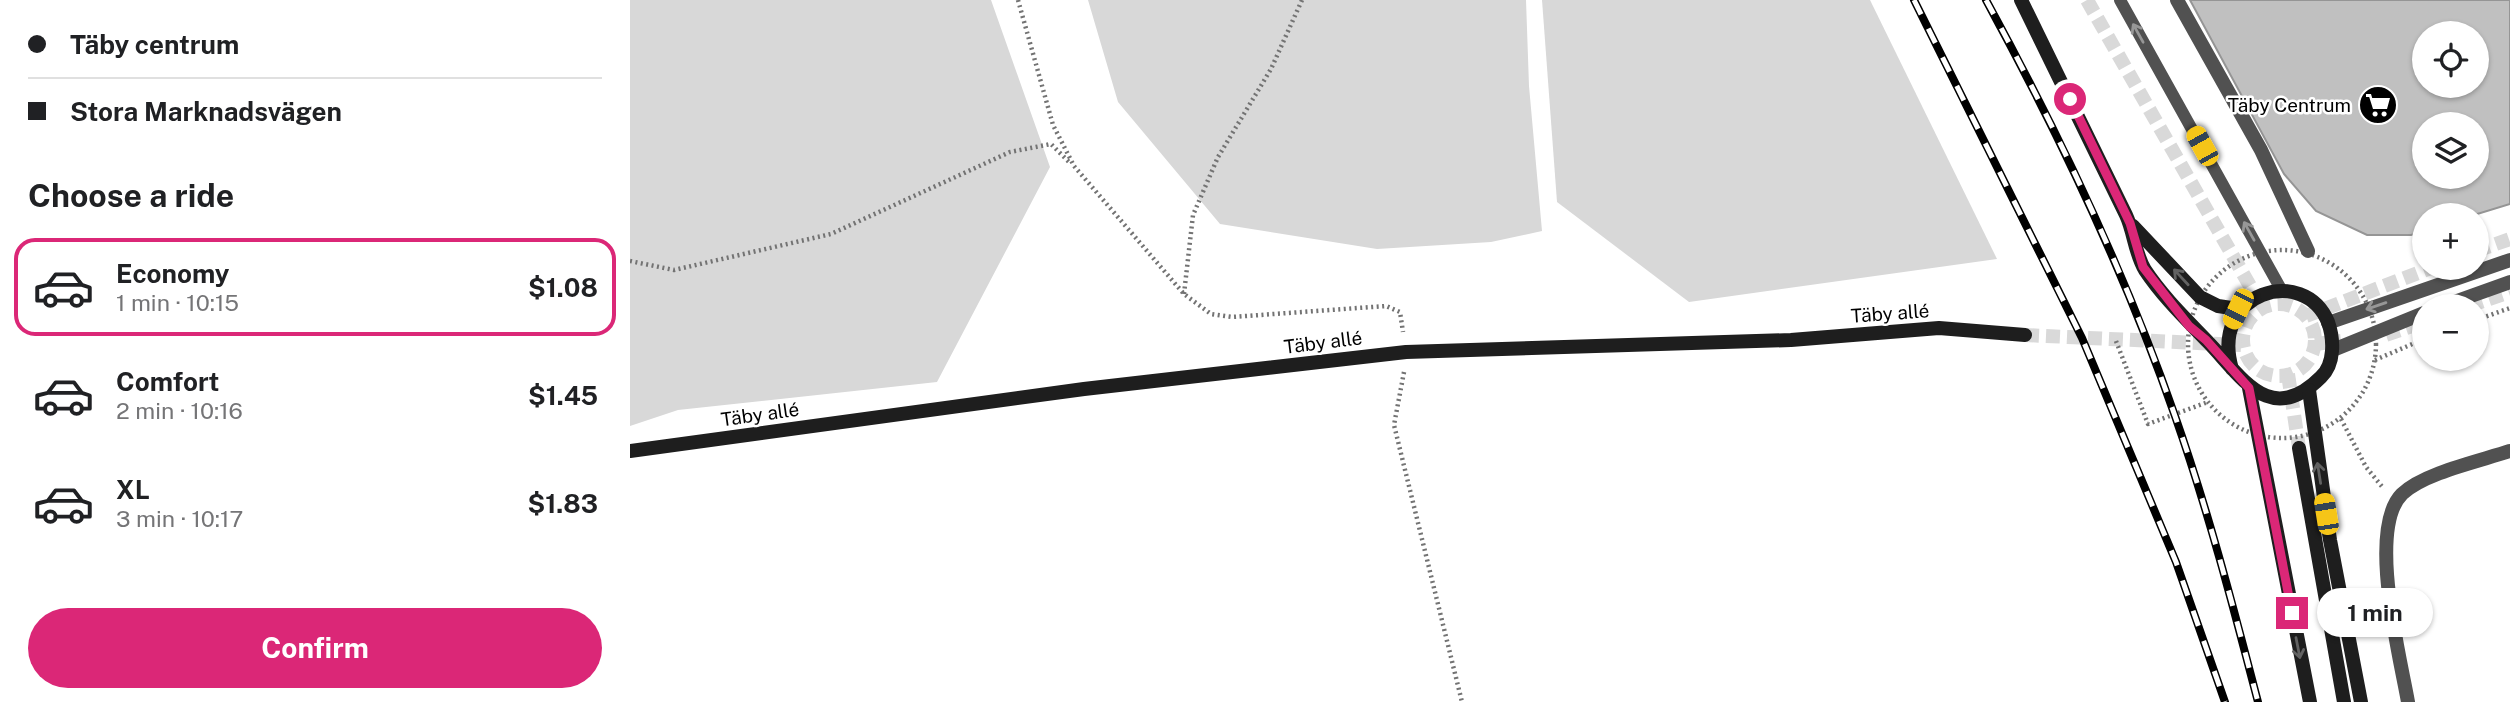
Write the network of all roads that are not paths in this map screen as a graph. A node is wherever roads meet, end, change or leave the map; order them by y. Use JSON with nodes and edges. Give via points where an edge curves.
{"nodes":[{"id":1,"x":2021,"y":0,"type":"edge"},
{"id":2,"x":2120,"y":0,"type":"edge"},
{"id":3,"x":2177,"y":0,"type":"edge"},
{"id":4,"x":2130,"y":223,"type":"junction"},
{"id":5,"x":2308,"y":251,"type":"dead end"},
{"id":6,"x":2510,"y":260,"type":"edge"},
{"id":7,"x":2510,"y":282,"type":"edge"},
{"id":8,"x":2282,"y":291,"type":"junction"},
{"id":9,"x":2476,"y":294,"type":"edge"},
{"id":10,"x":2238,"y":309,"type":"junction"},
{"id":11,"x":2412,"y":318,"type":"edge"},
{"id":12,"x":2328,"y":323,"type":"junction"},
{"id":13,"x":2025,"y":335,"type":"tunnel mouth"},
{"id":14,"x":2333,"y":350,"type":"junction"},
{"id":15,"x":2232,"y":369,"type":"junction"},
{"id":16,"x":2249,"y":388,"type":"junction"},
{"id":17,"x":2309,"y":390,"type":"junction"},
{"id":18,"x":2299,"y":448,"type":"tunnel mouth"},
{"id":19,"x":630,"y":451,"type":"edge"},
{"id":20,"x":2510,"y":451,"type":"edge"},
{"id":21,"x":2310,"y":702,"type":"edge"},
{"id":22,"x":2344,"y":702,"type":"edge"},
{"id":23,"x":2361,"y":702,"type":"edge"},
{"id":24,"x":2408,"y":702,"type":"edge"}],
"edges":[{"from":1,"to":4,"type":"street"},
{"from":8,"to":2,"type":"lane","one_way":true},
{"from":3,"to":5,"type":"street","via":[[2261,150]]},
{"from":10,"to":4,"type":"street","one_way":true,"via":[[2200,297]]},
{"from":4,"to":15,"type":"street","via":[[2143,267],[2189,326]]},
{"from":6,"to":12,"type":"street","one_way":true},
{"from":7,"to":9,"type":"street"},
{"from":8,"to":10,"type":"street","via":[[2266,293]]},
{"from":8,"to":12,"type":"street","via":[[2306,298]]},
{"from":10,"to":15,"type":"street","via":[[2228,331],[2226,351]]},
{"from":11,"to":14,"type":"street"},
{"from":12,"to":14,"type":"street"},
{"from":13,"to":19,"type":"street","name":"Täby allé","via":[[1939,328],[1791,340],[1406,352],[1084,389]]},
{"from":14,"to":17,"type":"street","via":[[2325,374]]},
{"from":15,"to":16,"type":"street"},
{"from":16,"to":17,"type":"street","via":[[2273,398]]},
{"from":16,"to":21,"type":"street","one_way":true},
{"from":23,"to":17,"type":"street","one_way":true,"via":[[2330,540]]},
{"from":18,"to":22,"type":"street"},
{"from":20,"to":24,"type":"street","via":[[2421,482],[2395,502],[2386,524],[2384,553]]}]}
